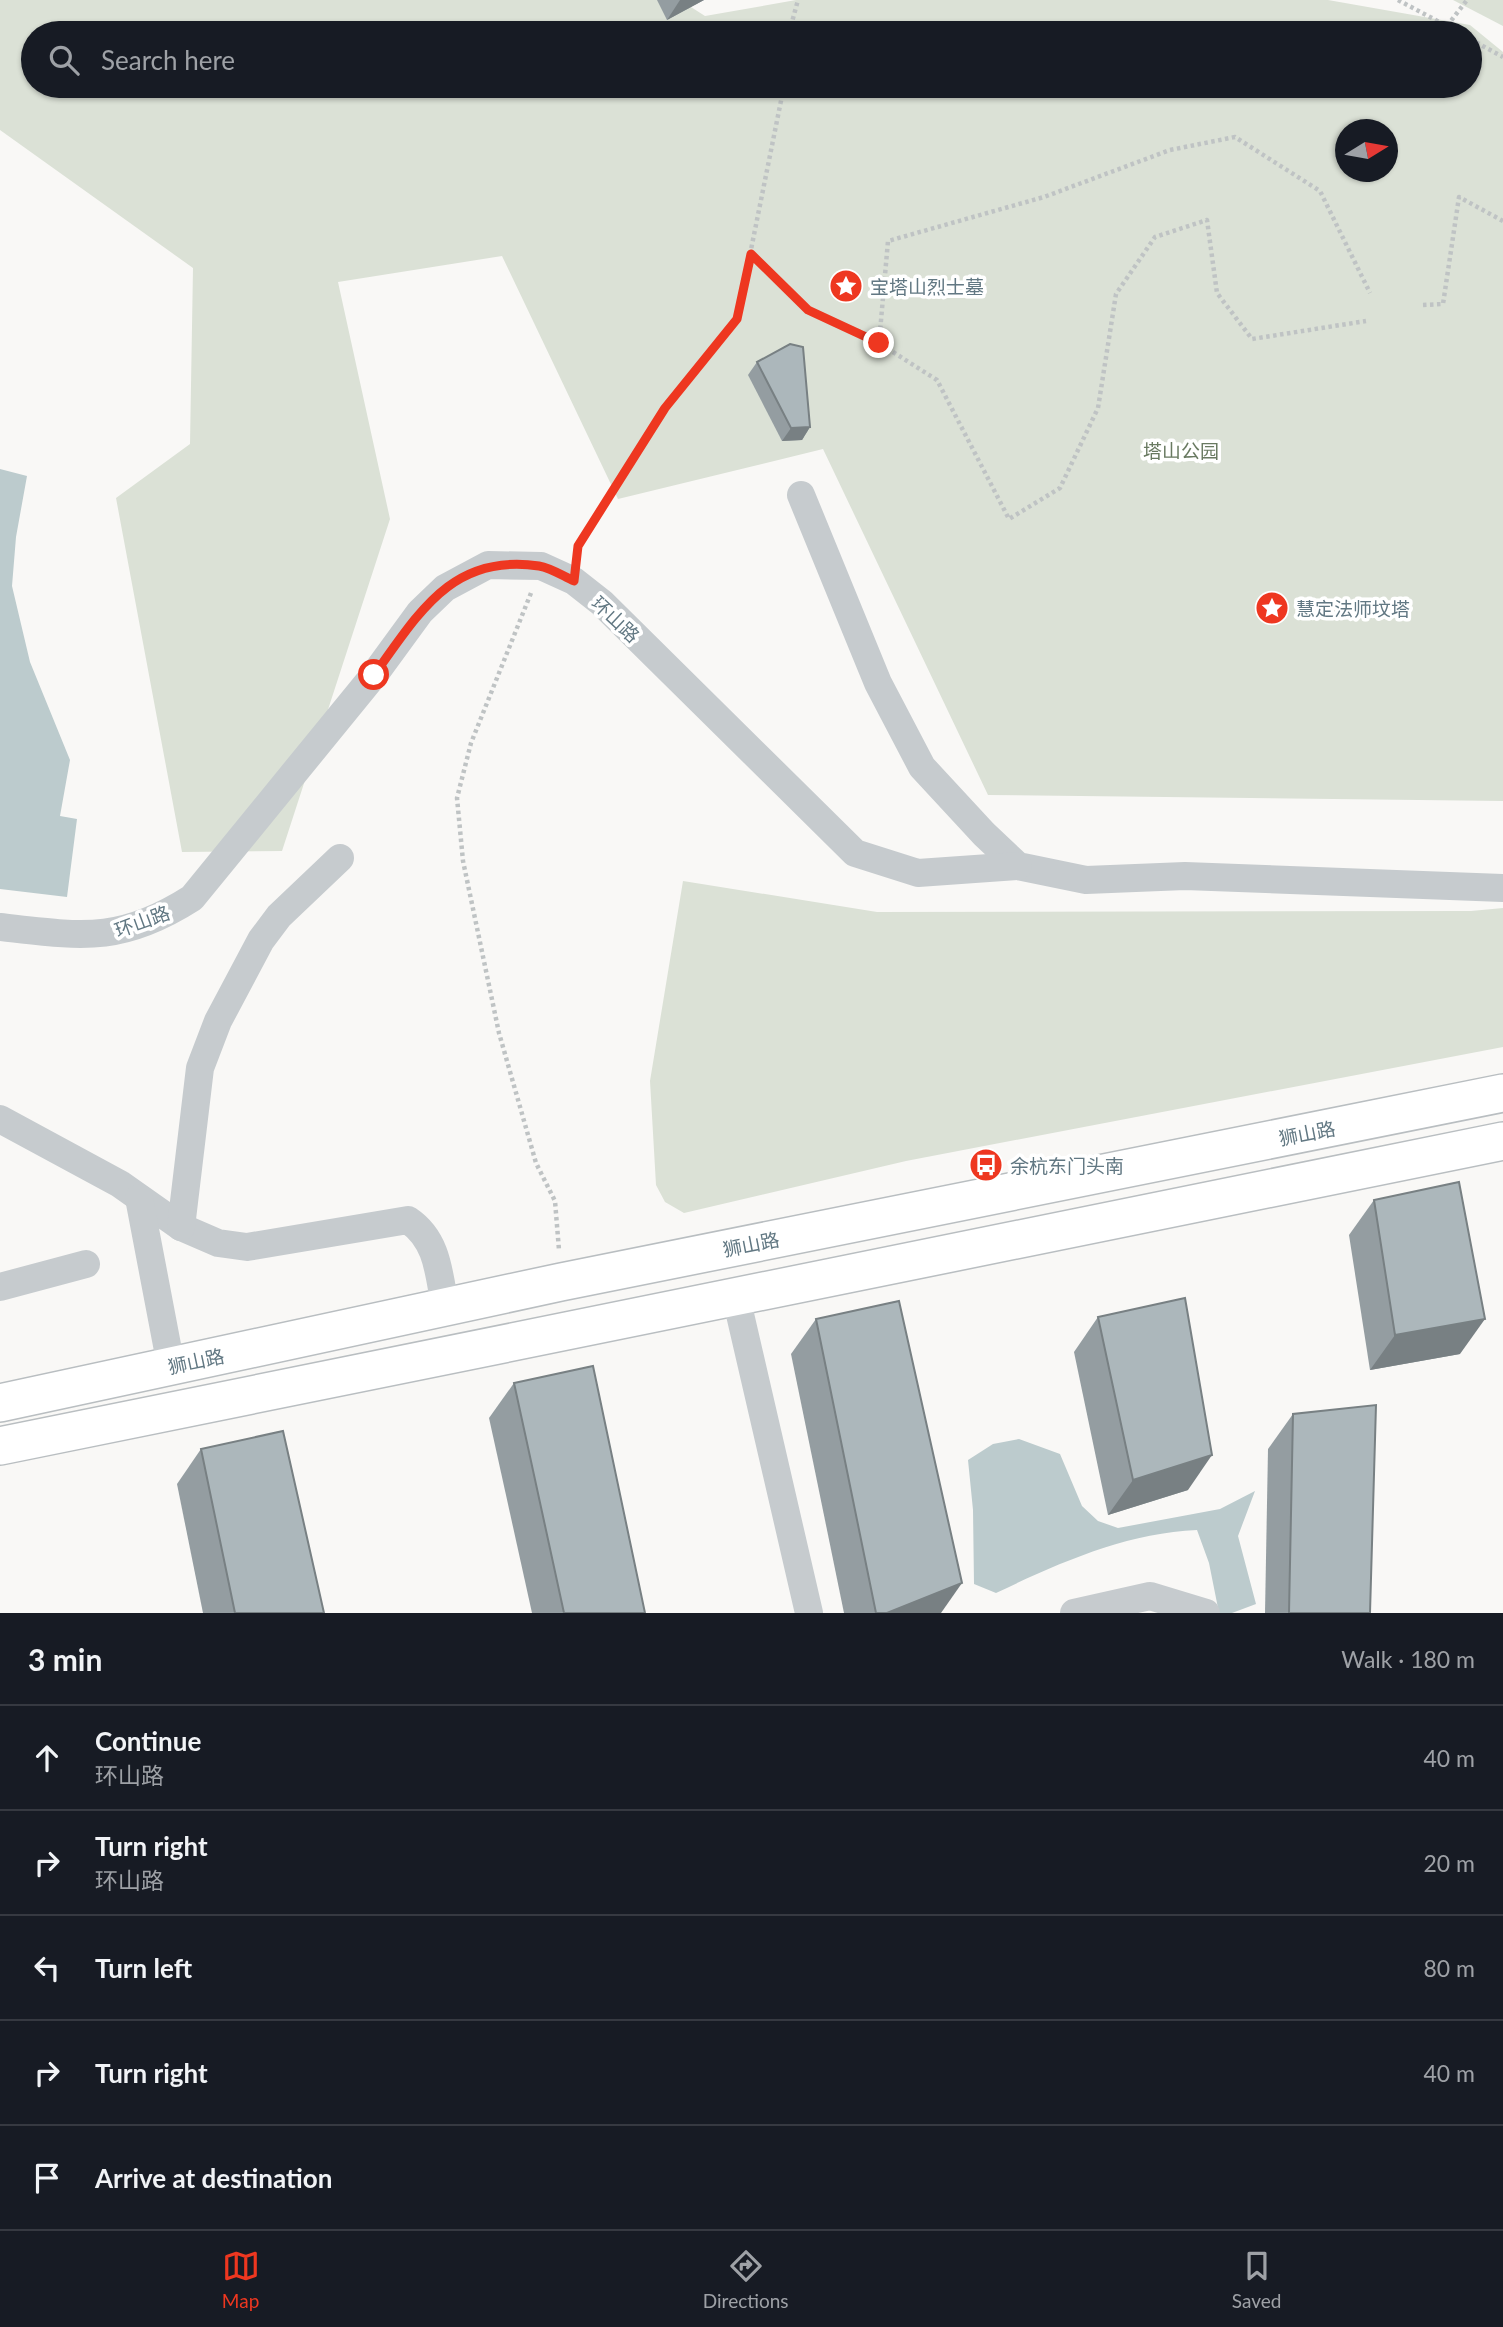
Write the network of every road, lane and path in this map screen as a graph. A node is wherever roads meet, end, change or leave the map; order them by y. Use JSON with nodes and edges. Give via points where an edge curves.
{"nodes":[{"id":1,"x":798,"y":0,"type":"edge"},
{"id":2,"x":1398,"y":0,"type":"edge"},
{"id":3,"x":1467,"y":0,"type":"edge"},
{"id":4,"x":792,"y":21,"type":"edge"},
{"id":5,"x":1438,"y":21,"type":"edge"},
{"id":6,"x":1451,"y":21,"type":"edge"},
{"id":7,"x":1482,"y":46,"type":"edge"},
{"id":8,"x":1503,"y":57,"type":"edge"},
{"id":9,"x":782,"y":98,"type":"edge"},
{"id":10,"x":1503,"y":221,"type":"edge"},
{"id":11,"x":751,"y":254,"type":"junction"},
{"id":12,"x":1370,"y":292,"type":"dead end"},
{"id":13,"x":1423,"y":305,"type":"dead end"},
{"id":14,"x":1366,"y":321,"type":"dead end"},
{"id":15,"x":879,"y":343,"type":"junction"},
{"id":16,"x":802,"y":495,"type":"dead end"},
{"id":17,"x":541,"y":566,"type":"junction"},
{"id":18,"x":574,"y":581,"type":"junction"},
{"id":19,"x":340,"y":858,"type":"dead end"},
{"id":20,"x":1018,"y":866,"type":"junction"},
{"id":21,"x":1503,"y":888,"type":"edge"},
{"id":22,"x":0,"y":927,"type":"edge"},
{"id":23,"x":1503,"y":1093,"type":"edge"},
{"id":24,"x":0,"y":1119,"type":"edge"},
{"id":25,"x":1503,"y":1141,"type":"edge"},
{"id":26,"x":139,"y":1198,"type":"junction"},
{"id":27,"x":181,"y":1227,"type":"junction"},
{"id":28,"x":86,"y":1264,"type":"dead end"},
{"id":29,"x":561,"y":1282,"type":"junction"},
{"id":30,"x":0,"y":1287,"type":"edge"},
{"id":31,"x":736,"y":1297,"type":"junction"},
{"id":32,"x":445,"y":1307,"type":"junction"},
{"id":33,"x":171,"y":1366,"type":"junction"},
{"id":34,"x":0,"y":1403,"type":"edge"},
{"id":35,"x":0,"y":1446,"type":"edge"},
{"id":36,"x":810,"y":1613,"type":"edge"},
{"id":37,"x":1074,"y":1613,"type":"edge"},
{"id":38,"x":1206,"y":1613,"type":"edge"}],
"edges":[{"from":1,"to":4,"type":"path"},
{"from":2,"to":5,"type":"path"},
{"from":3,"to":6,"type":"path"},
{"from":7,"to":8,"type":"path"},
{"from":9,"to":11,"type":"path"},
{"from":10,"to":13,"type":"path","via":[[1459,197],[1443,304]]},
{"from":11,"to":15,"type":"path","via":[[808,310]]},
{"from":11,"to":18,"type":"path","via":[[737,319],[665,408],[578,546]]},
{"from":12,"to":15,"type":"path","via":[[1320,191],[1236,137],[1170,150],[1044,197],[888,242]]},
{"from":14,"to":15,"type":"path","via":[[1252,339],[1217,293],[1208,220],[1155,237],[1116,294],[1098,408],[1060,488],[1009,519],[937,380]]},
{"from":16,"to":20,"type":"street","via":[[878,683],[922,767]]},
{"from":17,"to":18,"type":"street","name":"环山路"},
{"from":17,"to":22,"type":"street","name":"环山路","via":[[488,565],[445,588],[420,612],[192,898],[160,918],[110,934]]},
{"from":17,"to":29,"type":"path","via":[[471,743],[457,798],[463,861],[499,1033],[536,1163],[555,1201]]},
{"from":18,"to":20,"type":"street","name":"环山路","via":[[855,853],[918,873]]},
{"from":19,"to":27,"type":"street","via":[[279,916],[261,940],[218,1021],[200,1068]]},
{"from":20,"to":21,"type":"street","name":"环山路","via":[[1086,880],[1185,876]]},
{"from":23,"to":29,"type":"main road","name":"狮山路"},
{"from":24,"to":26,"type":"street"},
{"from":25,"to":31,"type":"main road"},
{"from":26,"to":27,"type":"street"},
{"from":26,"to":33,"type":"street"},
{"from":27,"to":32,"type":"street","via":[[218,1243],[247,1247],[408,1220],[424,1231],[436,1256]]},
{"from":28,"to":30,"type":"street"},
{"from":29,"to":32,"type":"main road","name":"狮山路"},
{"from":31,"to":35,"type":"main road"},
{"from":31,"to":36,"type":"street"},
{"from":32,"to":33,"type":"main road","name":"狮山路"},
{"from":33,"to":34,"type":"main road","name":"狮山路"},
{"from":37,"to":38,"type":"street","via":[[1150,1596]]}]}
